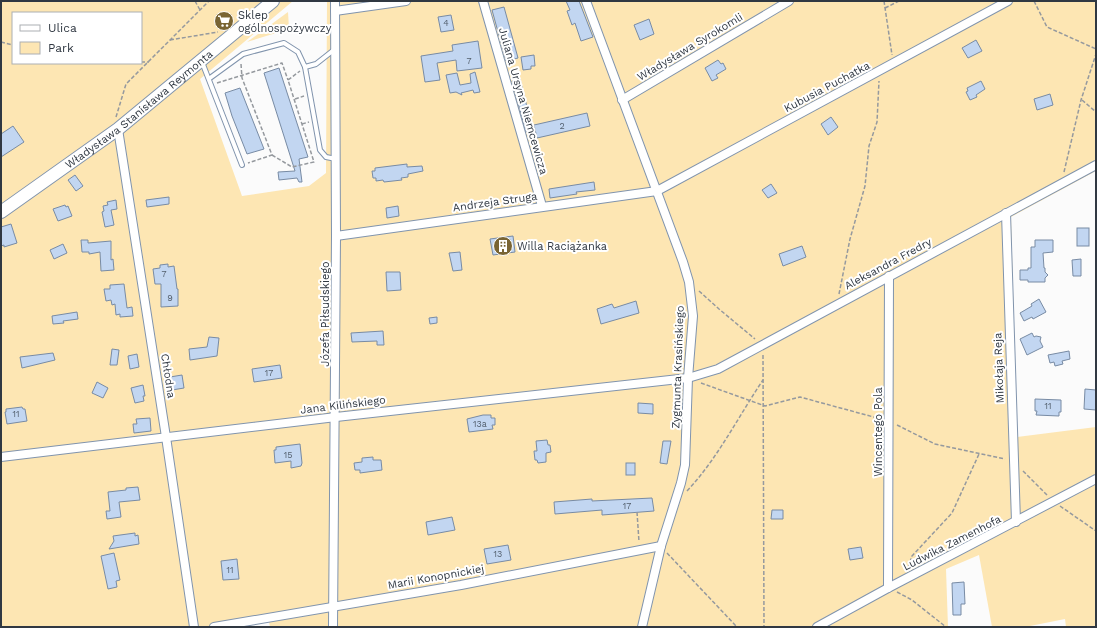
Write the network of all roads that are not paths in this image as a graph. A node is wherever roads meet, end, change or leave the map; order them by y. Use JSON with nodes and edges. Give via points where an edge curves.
{"nodes":[{"id":1,"x":273,"y":1,"type":"edge"},
{"id":2,"x":335,"y":1,"type":"edge"},
{"id":3,"x":406,"y":1,"type":"edge"},
{"id":4,"x":483,"y":1,"type":"edge"},
{"id":5,"x":789,"y":1,"type":"edge"},
{"id":6,"x":588,"y":2,"type":"edge"},
{"id":7,"x":1002,"y":2,"type":"edge"},
{"id":8,"x":336,"y":11,"type":"junction"},
{"id":9,"x":336,"y":48,"type":"junction"},
{"id":10,"x":201,"y":60,"type":"junction"},
{"id":11,"x":305,"y":67,"type":"junction"},
{"id":12,"x":210,"y":78,"type":"junction"},
{"id":13,"x":622,"y":100,"type":"junction"},
{"id":14,"x":116,"y":125,"type":"junction"},
{"id":15,"x":336,"y":158,"type":"junction"},
{"id":16,"x":242,"y":165,"type":"road end"},
{"id":17,"x":1096,"y":165,"type":"edge"},
{"id":18,"x":656,"y":191,"type":"junction"},
{"id":19,"x":542,"y":206,"type":"junction"},
{"id":20,"x":1,"y":212,"type":"edge"},
{"id":21,"x":1006,"y":214,"type":"junction"},
{"id":22,"x":336,"y":236,"type":"junction"},
{"id":23,"x":889,"y":276,"type":"junction"},
{"id":24,"x":688,"y":378,"type":"junction"},
{"id":25,"x":336,"y":417,"type":"junction"},
{"id":26,"x":166,"y":437,"type":"junction"},
{"id":27,"x":1,"y":458,"type":"edge"},
{"id":28,"x":1096,"y":479,"type":"edge"},
{"id":29,"x":1016,"y":522,"type":"junction"},
{"id":30,"x":662,"y":546,"type":"junction"},
{"id":31,"x":888,"y":588,"type":"junction"},
{"id":32,"x":333,"y":606,"type":"junction"},
{"id":33,"x":194,"y":627,"type":"edge"},
{"id":34,"x":214,"y":627,"type":"edge"},
{"id":35,"x":333,"y":627,"type":"edge"},
{"id":36,"x":642,"y":627,"type":"edge"},
{"id":37,"x":817,"y":627,"type":"edge"}],
"edges":[{"from":1,"to":10,"type":"street","name":"Władysława Stanisława Reymonta"},
{"from":2,"to":8,"type":"street","name":"Józefa Piłsudskiego"},
{"from":3,"to":8,"type":"street"},
{"from":4,"to":19,"type":"street","name":"Juliana Ursyna Niemcewicza"},
{"from":5,"to":13,"type":"street","name":"Władysława Syrokomli"},
{"from":6,"to":13,"type":"street","name":"Zygmunta Krasińskiego"},
{"from":7,"to":18,"type":"street","name":"Kubusia Puchatka"},
{"from":8,"to":9,"type":"street","name":"Józefa Piłsudskiego"},
{"from":9,"to":11,"type":"lane","via":[[316,64]]},
{"from":9,"to":15,"type":"street","name":"Józefa Piłsudskiego"},
{"from":10,"to":12,"type":"lane"},
{"from":10,"to":14,"type":"street","name":"Władysława Stanisława Reymonta"},
{"from":11,"to":12,"type":"lane","via":[[298,52],[284,43],[241,56]]},
{"from":11,"to":15,"type":"lane","via":[[320,150],[326,158]]},
{"from":12,"to":16,"type":"lane"},
{"from":13,"to":18,"type":"street","name":"Zygmunta Krasińskiego"},
{"from":14,"to":20,"type":"street","name":"Władysława Stanisława Reymonta"},
{"from":14,"to":26,"type":"street","name":"Chłodna"},
{"from":15,"to":22,"type":"street","name":"Józefa Piłsudskiego"},
{"from":17,"to":21,"type":"street","name":"Aleksandra Fredry"},
{"from":18,"to":19,"type":"street","name":"Andrzeja Struga"},
{"from":18,"to":24,"type":"street","name":"Zygmunta Krasińskiego","via":[[689,282],[693,316]]},
{"from":19,"to":22,"type":"street","name":"Andrzeja Struga"},
{"from":21,"to":23,"type":"street","name":"Aleksandra Fredry"},
{"from":21,"to":29,"type":"street","name":"Mikołaja Reja"},
{"from":22,"to":25,"type":"street","name":"Józefa Piłsudskiego"},
{"from":23,"to":24,"type":"street","name":"Aleksandra Fredry","via":[[718,369]]},
{"from":23,"to":31,"type":"street","name":"Wincentego Pola"},
{"from":24,"to":25,"type":"street","name":"Jana Kilińskiego"},
{"from":24,"to":30,"type":"street","name":"Zygmunta Krasińskiego","via":[[685,465],[682,483]]},
{"from":25,"to":26,"type":"street","name":"Jana Kilińskiego"},
{"from":25,"to":32,"type":"street","name":"Józefa Piłsudskiego"},
{"from":26,"to":27,"type":"street","name":"Jana Kilińskiego"},
{"from":26,"to":33,"type":"street","name":"Chłodna"},
{"from":28,"to":29,"type":"street","name":"Ludwika Zamenhofa"},
{"from":29,"to":31,"type":"street","name":"Ludwika Zamenhofa"},
{"from":30,"to":32,"type":"street","name":"Marii Konopnickiej","via":[[461,585]]},
{"from":30,"to":36,"type":"street","name":"Zygmunta Krasińskiego"},
{"from":31,"to":37,"type":"street","name":"Ludwika Zamenhofa"},
{"from":32,"to":34,"type":"street","name":"Marii Konopnickiej"},
{"from":32,"to":35,"type":"street","name":"Józefa Piłsudskiego"}]}
